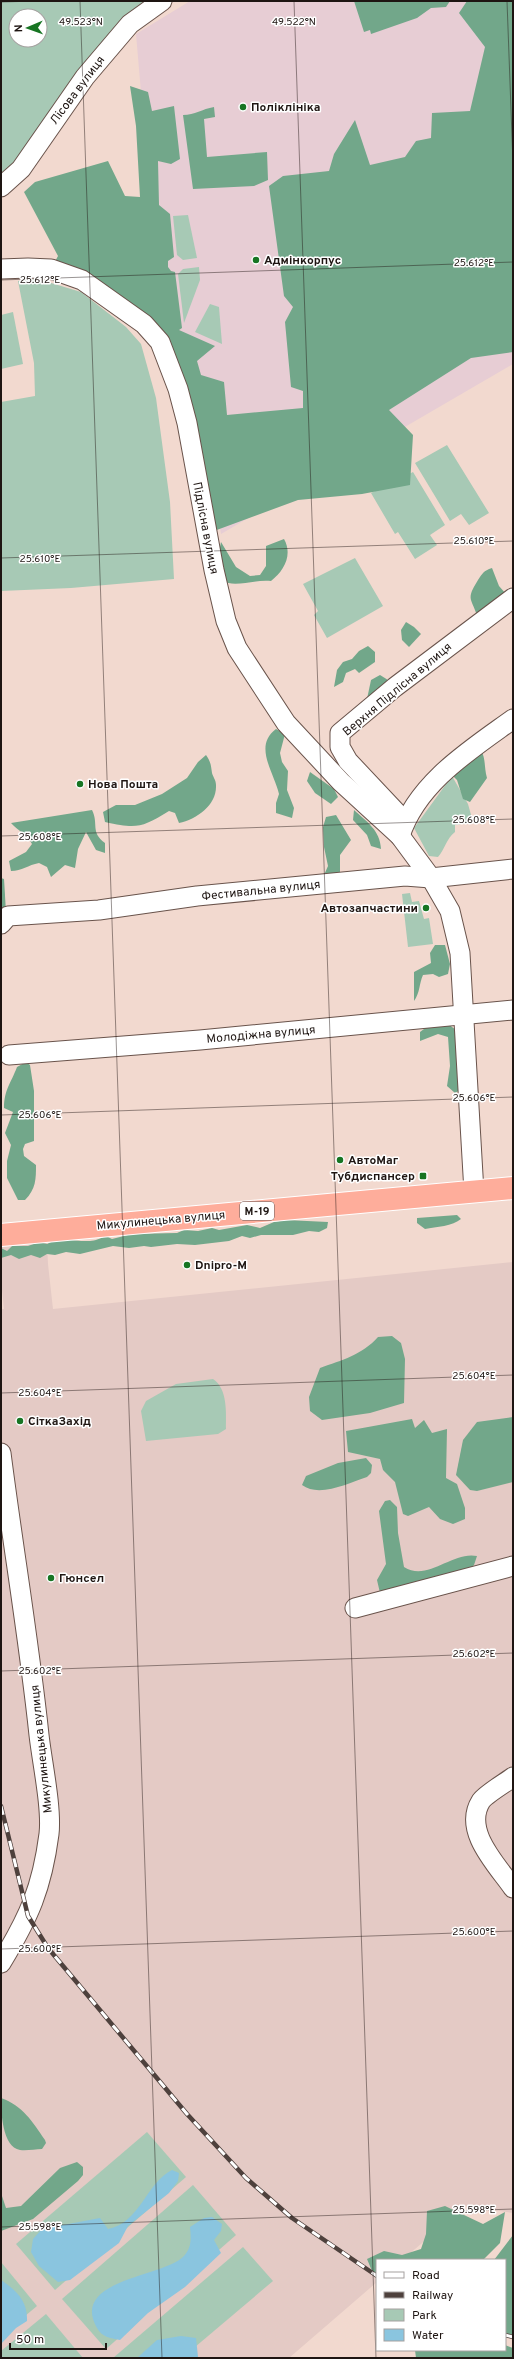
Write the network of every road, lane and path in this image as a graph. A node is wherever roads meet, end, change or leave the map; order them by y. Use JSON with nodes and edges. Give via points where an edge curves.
{"nodes":[{"id":1,"x":162,"y":1,"type":"edge"},
{"id":2,"x":1,"y":188,"type":"edge"},
{"id":3,"x":1,"y":269,"type":"edge"},
{"id":4,"x":513,"y":598,"type":"edge"},
{"id":5,"x":513,"y":720,"type":"edge"},
{"id":6,"x":400,"y":836,"type":"junction"},
{"id":7,"x":513,"y":869,"type":"edge"},
{"id":8,"x":431,"y":878,"type":"junction"},
{"id":9,"x":5,"y":920,"type":"edge"},
{"id":10,"x":513,"y":1010,"type":"edge"},
{"id":11,"x":464,"y":1015,"type":"junction"},
{"id":12,"x":9,"y":1055,"type":"dead end"},
{"id":13,"x":513,"y":1188,"type":"edge"},
{"id":14,"x":474,"y":1192,"type":"junction"},
{"id":15,"x":1,"y":1235,"type":"edge"},
{"id":16,"x":1,"y":1453,"type":"edge"},
{"id":17,"x":513,"y":1566,"type":"edge"},
{"id":18,"x":355,"y":1608,"type":"dead end"},
{"id":19,"x":513,"y":1777,"type":"edge"},
{"id":20,"x":513,"y":1888,"type":"edge"},
{"id":21,"x":1,"y":1963,"type":"edge"}],
"edges":[{"from":1,"to":2,"type":"street","name":"Лісова вулиця","via":[[125,30],[84,77],[21,169]]},
{"from":3,"to":6,"type":"street","name":"Підлісна вулиця","via":[[51,269],[82,280],[144,324],[160,342],[178,389],[187,423],[212,563],[226,621],[237,648],[286,723],[341,782]]},
{"from":4,"to":6,"type":"street","name":"Верхня Підлісна вулиця","via":[[406,678],[340,733],[340,747],[348,761],[396,812]]},
{"from":5,"to":6,"type":"street","via":[[447,769],[411,810]]},
{"from":6,"to":8,"type":"street","name":"Підлісна вулиця"},
{"from":7,"to":8,"type":"street","name":"Фестивальна вулиця"},
{"from":8,"to":9,"type":"street","name":"Фестивальна вулиця","via":[[406,876],[198,896]]},
{"from":8,"to":11,"type":"street","name":"Підлісна вулиця","via":[[450,912],[460,953]]},
{"from":10,"to":11,"type":"street","name":"Молодіжна вулиця"},
{"from":11,"to":12,"type":"street","name":"Молодіжна вулиця"},
{"from":11,"to":14,"type":"street","name":"Підлісна вулиця"},
{"from":13,"to":14,"type":"highway","name":"Микулинецька вулиця","number":"М-19"},
{"from":14,"to":15,"type":"highway","name":"Микулинецька вулиця","number":"М-19"},
{"from":16,"to":21,"type":"street","name":"Микулинецька вулиця","via":[[29,1644],[49,1832],[39,1888],[28,1916]]},
{"from":17,"to":18,"type":"street"},
{"from":19,"to":20,"type":"street","via":[[481,1801],[476,1820],[479,1838]]}]}
